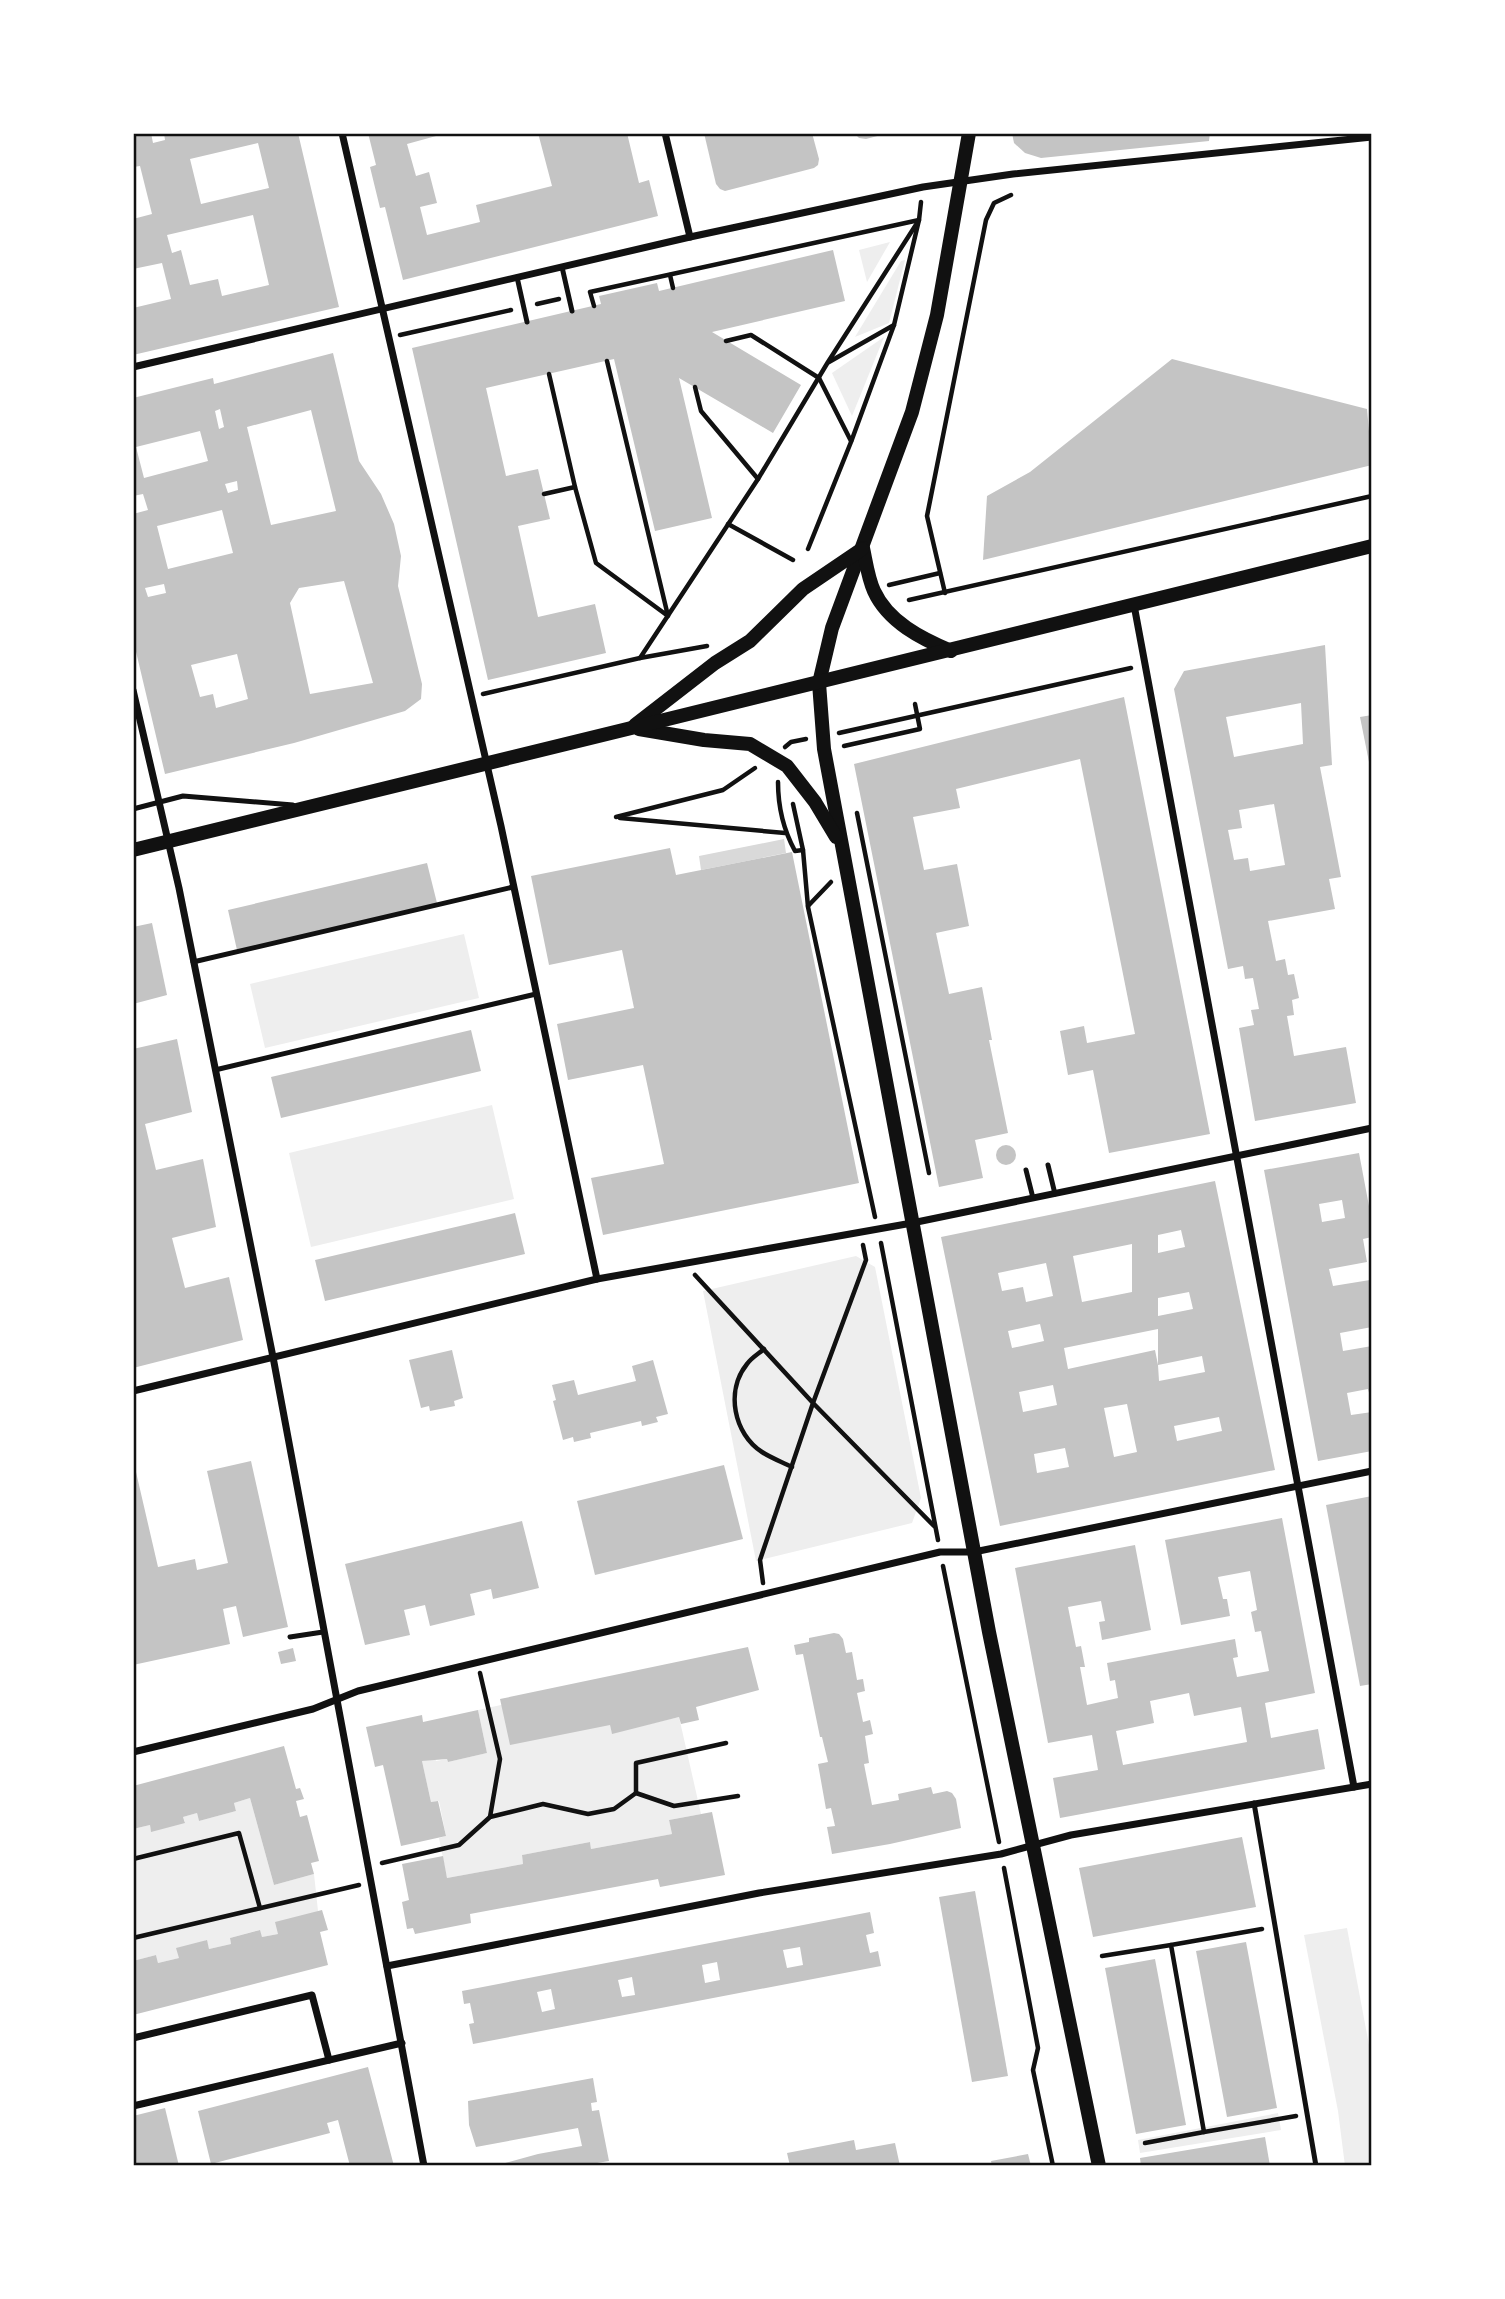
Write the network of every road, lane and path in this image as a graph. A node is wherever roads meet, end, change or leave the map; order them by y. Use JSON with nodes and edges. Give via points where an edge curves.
{"nodes":[{"id":1,"x":342,"y":133,"type":"edge"},
{"id":2,"x":665,"y":133,"type":"edge"},
{"id":3,"x":969,"y":133,"type":"edge"},
{"id":4,"x":1372,"y":137,"type":"edge"},
{"id":5,"x":959,"y":182,"type":"junction"},
{"id":6,"x":923,"y":187,"type":"junction"},
{"id":7,"x":1011,"y":195,"type":"dead end"},
{"id":8,"x":919,"y":220,"type":"junction"},
{"id":9,"x":690,"y":237,"type":"junction"},
{"id":10,"x":562,"y":267,"type":"junction"},
{"id":11,"x":670,"y":275,"type":"junction"},
{"id":12,"x":516,"y":277,"type":"junction"},
{"id":13,"x":673,"y":288,"type":"dead end"},
{"id":14,"x":590,"y":292,"type":"junction"},
{"id":15,"x":569,"y":297,"type":"junction"},
{"id":16,"x":594,"y":306,"type":"dead end"},
{"id":17,"x":384,"y":307,"type":"junction"},
{"id":18,"x":524,"y":307,"type":"junction"},
{"id":19,"x":572,"y":311,"type":"dead end"},
{"id":20,"x":527,"y":322,"type":"dead end"},
{"id":21,"x":894,"y":325,"type":"junction"},
{"id":22,"x":390,"y":337,"type":"junction"},
{"id":23,"x":726,"y":341,"type":"dead end"},
{"id":24,"x":607,"y":361,"type":"dead end"},
{"id":25,"x":828,"y":362,"type":"junction"},
{"id":26,"x":133,"y":367,"type":"edge"},
{"id":27,"x":549,"y":374,"type":"dead end"},
{"id":28,"x":819,"y":378,"type":"junction"},
{"id":29,"x":695,"y":387,"type":"dead end"},
{"id":30,"x":851,"y":442,"type":"junction"},
{"id":31,"x":758,"y":479,"type":"junction"},
{"id":32,"x":575,"y":487,"type":"junction"},
{"id":33,"x":544,"y":494,"type":"dead end"},
{"id":34,"x":1372,"y":495,"type":"edge"},
{"id":35,"x":728,"y":524,"type":"junction"},
{"id":36,"x":1372,"y":546,"type":"edge"},
{"id":37,"x":863,"y":548,"type":"junction"},
{"id":38,"x":808,"y":549,"type":"dead end"},
{"id":39,"x":793,"y":560,"type":"dead end"},
{"id":40,"x":940,"y":573,"type":"junction"},
{"id":41,"x":894,"y":584,"type":"dead end"},
{"id":42,"x":945,"y":593,"type":"junction"},
{"id":43,"x":909,"y":600,"type":"dead end"},
{"id":44,"x":1134,"y":606,"type":"junction"},
{"id":45,"x":668,"y":616,"type":"junction"},
{"id":46,"x":708,"y":645,"type":"dead end"},
{"id":47,"x":951,"y":651,"type":"junction"},
{"id":48,"x":640,"y":658,"type":"junction"},
{"id":49,"x":1145,"y":664,"type":"junction"},
{"id":50,"x":819,"y":683,"type":"junction"},
{"id":51,"x":133,"y":690,"type":"edge"},
{"id":52,"x":472,"y":697,"type":"junction"},
{"id":53,"x":915,"y":704,"type":"dead end"},
{"id":54,"x":918,"y":716,"type":"junction"},
{"id":55,"x":880,"y":725,"type":"dead end"},
{"id":56,"x":630,"y":728,"type":"junction"},
{"id":57,"x":846,"y":758,"type":"dead end"},
{"id":58,"x":486,"y":762,"type":"junction"},
{"id":59,"x":778,"y":780,"type":"dead end"},
{"id":60,"x":723,"y":790,"type":"dead end"},
{"id":61,"x":793,"y":802,"type":"dead end"},
{"id":62,"x":158,"y":803,"type":"junction"},
{"id":63,"x":310,"y":806,"type":"junction"},
{"id":64,"x":133,"y":809,"type":"edge"},
{"id":65,"x":857,"y":812,"type":"dead end"},
{"id":66,"x":785,"y":833,"type":"junction"},
{"id":67,"x":167,"y":842,"type":"junction"},
{"id":68,"x":842,"y":847,"type":"junction"},
{"id":69,"x":133,"y":850,"type":"edge"},
{"id":70,"x":803,"y":850,"type":"junction"},
{"id":71,"x":846,"y":867,"type":"junction"},
{"id":72,"x":513,"y":887,"type":"junction"},
{"id":73,"x":808,"y":907,"type":"junction"},
{"id":74,"x":193,"y":962,"type":"junction"},
{"id":75,"x":536,"y":994,"type":"junction"},
{"id":76,"x":215,"y":1070,"type":"junction"},
{"id":77,"x":1372,"y":1128,"type":"edge"},
{"id":78,"x":1236,"y":1156,"type":"junction"},
{"id":79,"x":1048,"y":1165,"type":"dead end"},
{"id":80,"x":1026,"y":1170,"type":"dead end"},
{"id":81,"x":929,"y":1173,"type":"dead end"},
{"id":82,"x":1055,"y":1194,"type":"junction"},
{"id":83,"x":1033,"y":1198,"type":"junction"},
{"id":84,"x":912,"y":1223,"type":"junction"},
{"id":85,"x":878,"y":1230,"type":"junction"},
{"id":86,"x":860,"y":1233,"type":"junction"},
{"id":87,"x":684,"y":1264,"type":"junction"},
{"id":88,"x":597,"y":1279,"type":"junction"},
{"id":89,"x":764,"y":1349,"type":"junction"},
{"id":90,"x":273,"y":1357,"type":"junction"},
{"id":91,"x":133,"y":1391,"type":"edge"},
{"id":92,"x":813,"y":1403,"type":"junction"},
{"id":93,"x":792,"y":1467,"type":"junction"},
{"id":94,"x":1372,"y":1471,"type":"edge"},
{"id":95,"x":1298,"y":1486,"type":"junction"},
{"id":96,"x":935,"y":1527,"type":"junction"},
{"id":97,"x":940,"y":1552,"type":"junction"},
{"id":98,"x":974,"y":1552,"type":"junction"},
{"id":99,"x":764,"y":1594,"type":"junction"},
{"id":100,"x":323,"y":1632,"type":"junction"},
{"id":101,"x":290,"y":1637,"type":"dead end"},
{"id":102,"x":478,"y":1662,"type":"junction"},
{"id":103,"x":336,"y":1700,"type":"junction"},
{"id":104,"x":726,"y":1743,"type":"dead end"},
{"id":105,"x":133,"y":1752,"type":"edge"},
{"id":106,"x":1372,"y":1784,"type":"edge"},
{"id":107,"x":1354,"y":1787,"type":"junction"},
{"id":108,"x":636,"y":1793,"type":"junction"},
{"id":109,"x":738,"y":1796,"type":"dead end"},
{"id":110,"x":1254,"y":1802,"type":"junction"},
{"id":111,"x":490,"y":1817,"type":"junction"},
{"id":112,"x":1034,"y":1847,"type":"junction"},
{"id":113,"x":1001,"y":1854,"type":"junction"},
{"id":114,"x":133,"y":1859,"type":"edge"},
{"id":115,"x":367,"y":1866,"type":"junction"},
{"id":116,"x":370,"y":1882,"type":"junction"},
{"id":117,"x":260,"y":1908,"type":"junction"},
{"id":118,"x":1275,"y":1927,"type":"junction"},
{"id":119,"x":133,"y":1938,"type":"edge"},
{"id":120,"x":1171,"y":1945,"type":"junction"},
{"id":121,"x":1102,"y":1956,"type":"dead end"},
{"id":122,"x":387,"y":1966,"type":"junction"},
{"id":123,"x":133,"y":2038,"type":"edge"},
{"id":124,"x":401,"y":2043,"type":"junction"},
{"id":125,"x":329,"y":2060,"type":"junction"},
{"id":126,"x":133,"y":2106,"type":"edge"},
{"id":127,"x":1307,"y":2115,"type":"junction"},
{"id":128,"x":1204,"y":2132,"type":"junction"},
{"id":129,"x":1145,"y":2143,"type":"dead end"},
{"id":130,"x":424,"y":2166,"type":"edge"},
{"id":131,"x":1054,"y":2166,"type":"edge"},
{"id":132,"x":1098,"y":2166,"type":"edge"},
{"id":133,"x":1316,"y":2166,"type":"edge"}],
"edges":[{"from":1,"to":17,"type":"street"},
{"from":2,"to":9,"type":"street"},
{"from":3,"to":5,"type":"main road"},
{"from":4,"to":5,"type":"street"},
{"from":5,"to":6,"type":"street"},
{"from":5,"to":37,"type":"main road","via":[[937,315],[912,412]]},
{"from":6,"to":8,"type":"path"},
{"from":6,"to":9,"type":"street"},
{"from":7,"to":40,"type":"path","via":[[993,203],[986,220],[927,516]]},
{"from":8,"to":11,"type":"path"},
{"from":8,"to":21,"type":"path"},
{"from":8,"to":25,"type":"path"},
{"from":9,"to":10,"type":"street"},
{"from":10,"to":12,"type":"street"},
{"from":10,"to":15,"type":"lane"},
{"from":11,"to":13,"type":"path"},
{"from":11,"to":14,"type":"path"},
{"from":12,"to":17,"type":"street"},
{"from":12,"to":18,"type":"lane"},
{"from":14,"to":15,"type":"path"},
{"from":14,"to":16,"type":"path"},
{"from":15,"to":18,"type":"path"},
{"from":15,"to":19,"type":"lane"},
{"from":17,"to":22,"type":"street"},
{"from":17,"to":26,"type":"street"},
{"from":18,"to":20,"type":"lane"},
{"from":18,"to":22,"type":"path"},
{"from":21,"to":25,"type":"path"},
{"from":21,"to":30,"type":"path"},
{"from":22,"to":52,"type":"street"},
{"from":23,"to":28,"type":"path","via":[[751,335]]},
{"from":24,"to":45,"type":"path"},
{"from":25,"to":28,"type":"path"},
{"from":27,"to":32,"type":"path"},
{"from":28,"to":30,"type":"path"},
{"from":28,"to":31,"type":"path"},
{"from":29,"to":31,"type":"path","via":[[701,411]]},
{"from":30,"to":38,"type":"path"},
{"from":31,"to":35,"type":"path"},
{"from":32,"to":33,"type":"path"},
{"from":32,"to":45,"type":"path","via":[[596,563]]},
{"from":34,"to":42,"type":"path"},
{"from":35,"to":39,"type":"path"},
{"from":35,"to":45,"type":"path"},
{"from":36,"to":44,"type":"main road"},
{"from":37,"to":47,"type":"main road","via":[[874,592],[889,612],[913,634]]},
{"from":37,"to":50,"type":"main road","via":[[832,628]]},
{"from":37,"to":56,"type":"main road","via":[[803,589],[750,641]]},
{"from":40,"to":41,"type":"path"},
{"from":40,"to":42,"type":"path"},
{"from":42,"to":43,"type":"path"},
{"from":44,"to":47,"type":"main road"},
{"from":44,"to":49,"type":"street"},
{"from":45,"to":48,"type":"path"},
{"from":46,"to":48,"type":"path"},
{"from":47,"to":50,"type":"main road"},
{"from":48,"to":52,"type":"path"},
{"from":49,"to":54,"type":"path"},
{"from":49,"to":78,"type":"street"},
{"from":50,"to":56,"type":"main road"},
{"from":50,"to":68,"type":"main road","via":[[824,749]]},
{"from":51,"to":62,"type":"street"},
{"from":52,"to":58,"type":"street"},
{"from":53,"to":54,"type":"path"},
{"from":54,"to":55,"type":"path"},
{"from":54,"to":57,"type":"path","via":[[920,729],[843,745]]},
{"from":56,"to":58,"type":"main road"},
{"from":56,"to":68,"type":"main road","via":[[750,744],[787,766]]},
{"from":58,"to":63,"type":"main road"},
{"from":58,"to":72,"type":"street"},
{"from":59,"to":66,"type":"path"},
{"from":60,"to":66,"type":"path","via":[[616,817]]},
{"from":61,"to":70,"type":"path"},
{"from":62,"to":63,"type":"lane","via":[[183,796]]},
{"from":62,"to":64,"type":"lane"},
{"from":62,"to":67,"type":"street"},
{"from":63,"to":67,"type":"main road"},
{"from":65,"to":81,"type":"path"},
{"from":66,"to":70,"type":"path","via":[[795,851]]},
{"from":67,"to":69,"type":"main road"},
{"from":67,"to":74,"type":"street"},
{"from":68,"to":71,"type":"main road"},
{"from":70,"to":73,"type":"path"},
{"from":71,"to":73,"type":"path"},
{"from":71,"to":84,"type":"main road"},
{"from":72,"to":74,"type":"lane"},
{"from":72,"to":75,"type":"street"},
{"from":73,"to":85,"type":"path"},
{"from":74,"to":76,"type":"street"},
{"from":75,"to":76,"type":"lane"},
{"from":75,"to":88,"type":"street"},
{"from":76,"to":90,"type":"street"},
{"from":77,"to":78,"type":"street"},
{"from":78,"to":82,"type":"street"},
{"from":78,"to":95,"type":"street"},
{"from":79,"to":82,"type":"lane"},
{"from":80,"to":83,"type":"lane"},
{"from":82,"to":83,"type":"street"},
{"from":83,"to":84,"type":"street"},
{"from":84,"to":85,"type":"street"},
{"from":84,"to":98,"type":"main road"},
{"from":85,"to":86,"type":"street"},
{"from":85,"to":96,"type":"path"},
{"from":86,"to":87,"type":"street"},
{"from":86,"to":92,"type":"path","via":[[866,1260]]},
{"from":87,"to":88,"type":"street"},
{"from":87,"to":89,"type":"path"},
{"from":88,"to":90,"type":"street"},
{"from":89,"to":92,"type":"path"},
{"from":89,"to":93,"type":"path","via":[[747,1363],[738,1380],[737,1420],[748,1440],[762,1452]]},
{"from":90,"to":91,"type":"street"},
{"from":90,"to":100,"type":"street"},
{"from":92,"to":93,"type":"path"},
{"from":92,"to":96,"type":"path"},
{"from":93,"to":99,"type":"path","via":[[760,1560]]},
{"from":94,"to":95,"type":"street"},
{"from":95,"to":98,"type":"street"},
{"from":95,"to":107,"type":"street"},
{"from":96,"to":97,"type":"path"},
{"from":97,"to":98,"type":"street"},
{"from":97,"to":99,"type":"street"},
{"from":97,"to":113,"type":"path"},
{"from":98,"to":112,"type":"main road"},
{"from":99,"to":102,"type":"street"},
{"from":100,"to":101,"type":"lane"},
{"from":100,"to":103,"type":"street"},
{"from":102,"to":103,"type":"street","via":[[358,1690]]},
{"from":102,"to":111,"type":"path","via":[[500,1759]]},
{"from":103,"to":105,"type":"street"},
{"from":103,"to":115,"type":"street"},
{"from":104,"to":108,"type":"path","via":[[636,1763]]},
{"from":106,"to":107,"type":"street"},
{"from":107,"to":110,"type":"street"},
{"from":108,"to":109,"type":"path","via":[[674,1806]]},
{"from":108,"to":111,"type":"path","via":[[614,1809],[588,1814],[543,1804]]},
{"from":110,"to":112,"type":"street","via":[[1071,1835]]},
{"from":110,"to":118,"type":"lane"},
{"from":111,"to":115,"type":"path","via":[[459,1845]]},
{"from":112,"to":113,"type":"street"},
{"from":112,"to":132,"type":"main road"},
{"from":113,"to":122,"type":"street","via":[[759,1893]]},
{"from":113,"to":131,"type":"path","via":[[1038,2048],[1034,2070]]},
{"from":114,"to":117,"type":"path","via":[[239,1833]]},
{"from":115,"to":116,"type":"street"},
{"from":116,"to":117,"type":"path"},
{"from":116,"to":122,"type":"street"},
{"from":117,"to":119,"type":"path"},
{"from":118,"to":120,"type":"path"},
{"from":118,"to":127,"type":"lane"},
{"from":120,"to":121,"type":"path"},
{"from":120,"to":128,"type":"path"},
{"from":122,"to":124,"type":"street"},
{"from":123,"to":125,"type":"street","via":[[312,1995]]},
{"from":124,"to":125,"type":"street"},
{"from":124,"to":130,"type":"street"},
{"from":125,"to":126,"type":"street"},
{"from":127,"to":128,"type":"path"},
{"from":127,"to":133,"type":"lane"},
{"from":128,"to":129,"type":"path"}]}
